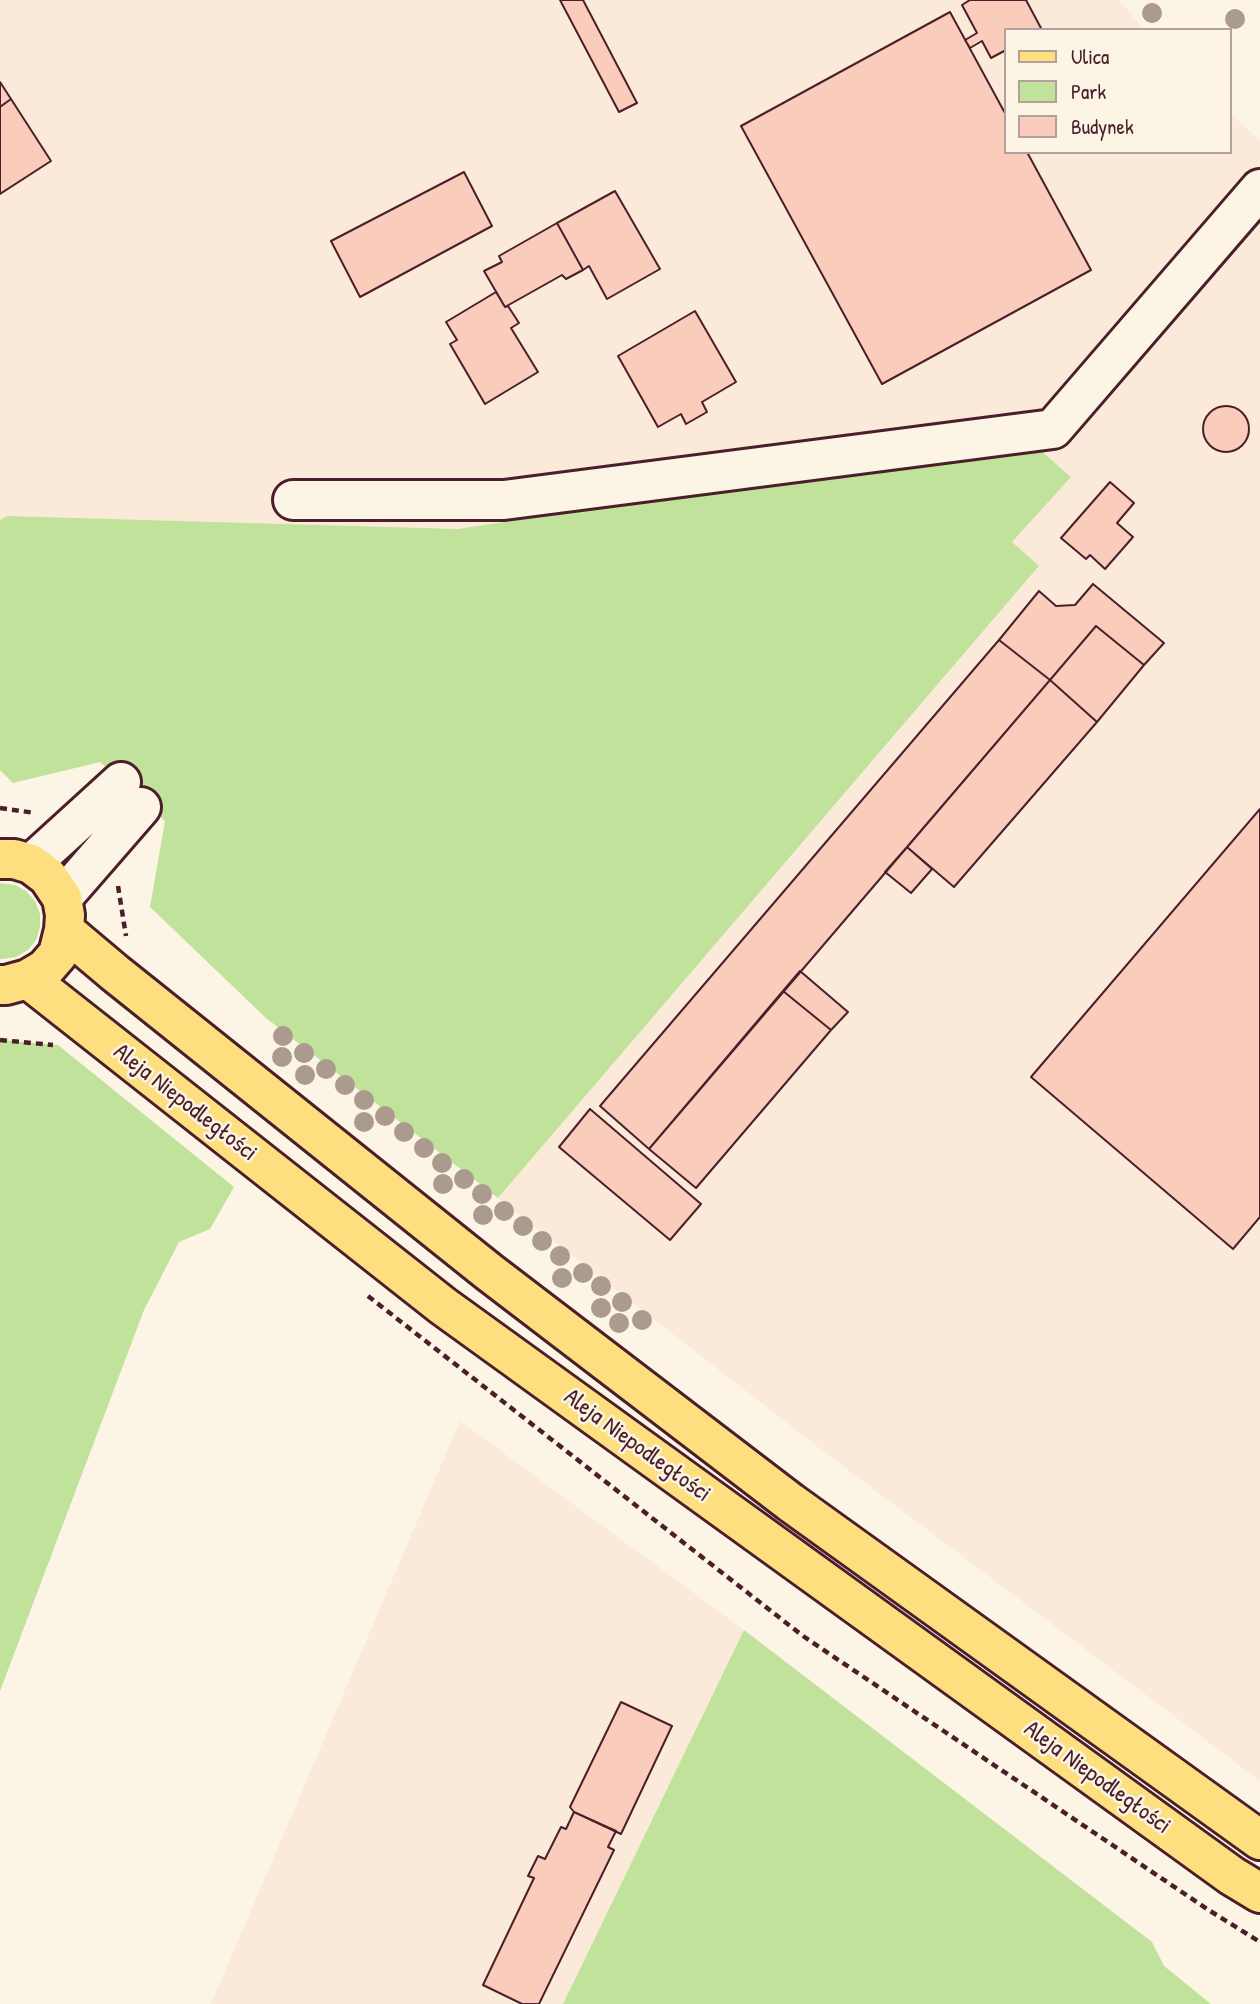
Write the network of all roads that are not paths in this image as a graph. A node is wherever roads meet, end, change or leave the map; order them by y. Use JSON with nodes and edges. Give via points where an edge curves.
{"nodes":[{"id":1,"x":1260,"y":189,"type":"edge"},
{"id":2,"x":293,"y":500,"type":"dead end"},
{"id":3,"x":16,"y":861,"type":"edge"},
{"id":4,"x":63,"y":914,"type":"junction"},
{"id":5,"x":14,"y":982,"type":"edge"},
{"id":6,"x":1260,"y":1840,"type":"edge"},
{"id":7,"x":1260,"y":1893,"type":"edge"}],
"edges":[{"from":1,"to":2,"type":"street","via":[[1053,429],[504,500]]},
{"from":3,"to":4,"type":"main road","name":"Aleja Niepodległości","via":[[48,877]]},
{"from":3,"to":4,"type":"street","via":[[131,794]]},
{"from":4,"to":5,"type":"main road","via":[[58,954],[44,969]]},
{"from":4,"to":6,"type":"main road","name":"Aleja Niepodległości","via":[[489,1272],[736,1461]]},
{"from":5,"to":7,"type":"main road","name":"Aleja Niepodległości","via":[[443,1306]]}]}
